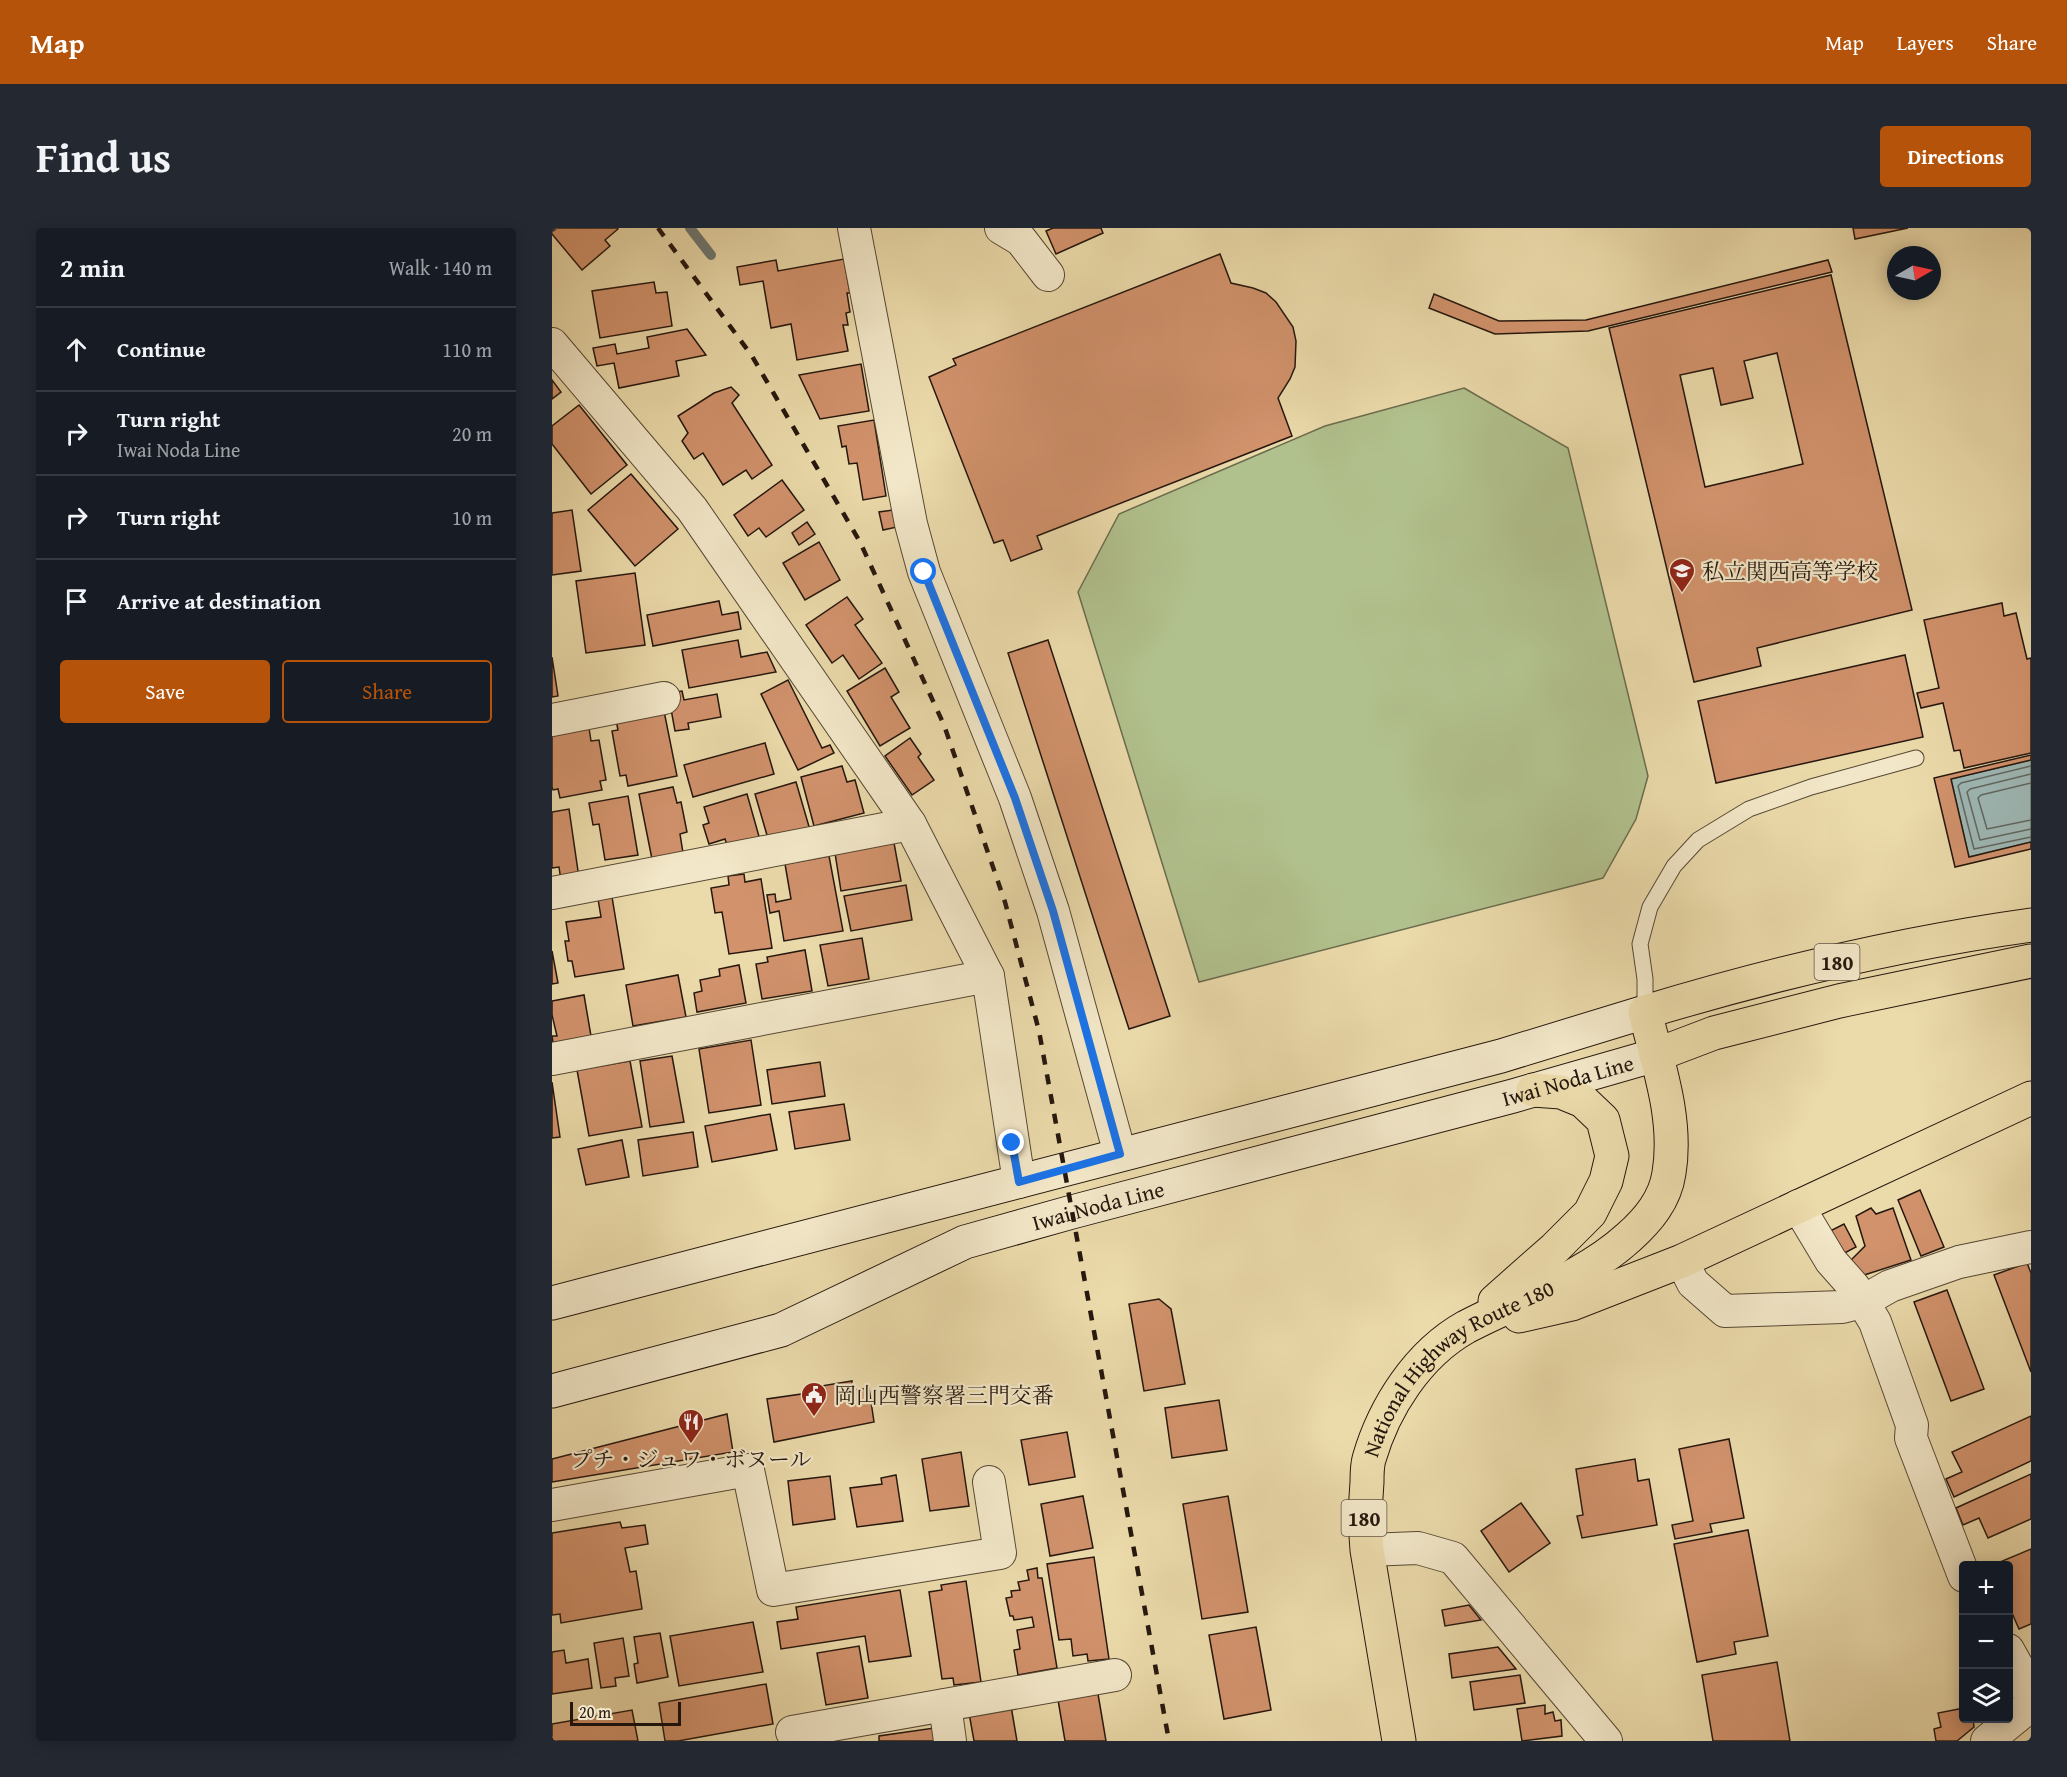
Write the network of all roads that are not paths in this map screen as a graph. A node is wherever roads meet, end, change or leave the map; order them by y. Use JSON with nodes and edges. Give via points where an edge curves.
{"nodes":[{"id":1,"x":854,"y":228,"type":"edge"},
{"id":2,"x":1001,"y":228,"type":"edge"},
{"id":3,"x":1048,"y":275,"type":"dead end"},
{"id":4,"x":552,"y":344,"type":"edge"},
{"id":5,"x":664,"y":698,"type":"dead end"},
{"id":6,"x":552,"y":720,"type":"edge"},
{"id":7,"x":1916,"y":758,"type":"dead end"},
{"id":8,"x":910,"y":824,"type":"junction"},
{"id":9,"x":552,"y":893,"type":"edge"},
{"id":10,"x":2031,"y":925,"type":"edge"},
{"id":11,"x":2031,"y":961,"type":"edge"},
{"id":12,"x":988,"y":976,"type":"junction"},
{"id":13,"x":1645,"y":1012,"type":"junction"},
{"id":14,"x":1656,"y":1055,"type":"junction"},
{"id":15,"x":552,"y":1059,"type":"edge"},
{"id":16,"x":1533,"y":1090,"type":"junction"},
{"id":17,"x":2031,"y":1098,"type":"edge"},
{"id":18,"x":1120,"y":1154,"type":"junction"},
{"id":19,"x":1019,"y":1182,"type":"junction"},
{"id":20,"x":1798,"y":1206,"type":"junction"},
{"id":21,"x":2031,"y":1247,"type":"edge"},
{"id":22,"x":1682,"y":1261,"type":"junction"},
{"id":23,"x":1862,"y":1302,"type":"junction"},
{"id":24,"x":552,"y":1303,"type":"edge"},
{"id":25,"x":1464,"y":1328,"type":"junction"},
{"id":26,"x":552,"y":1391,"type":"edge"},
{"id":27,"x":989,"y":1482,"type":"dead end"},
{"id":28,"x":552,"y":1505,"type":"edge"},
{"id":29,"x":1367,"y":1550,"type":"junction"},
{"id":30,"x":1959,"y":1563,"type":"edge"},
{"id":31,"x":2013,"y":1659,"type":"edge"},
{"id":32,"x":1115,"y":1675,"type":"dead end"},
{"id":33,"x":2031,"y":1703,"type":"edge"},
{"id":34,"x":945,"y":1705,"type":"junction"},
{"id":35,"x":792,"y":1732,"type":"dead end"},
{"id":36,"x":950,"y":1741,"type":"edge"},
{"id":37,"x":1399,"y":1741,"type":"edge"},
{"id":38,"x":1606,"y":1741,"type":"edge"},
{"id":39,"x":1987,"y":1741,"type":"edge"}],
"edges":[{"from":1,"to":18,"type":"street","via":[[911,524],[924,572],[1015,798],[1053,911]]},
{"from":2,"to":3,"type":"street","via":[[1020,240]]},
{"from":4,"to":8,"type":"street","via":[[692,509]]},
{"from":5,"to":6,"type":"street"},
{"from":7,"to":13,"type":"lane","via":[[1810,787],[1749,809],[1698,840],[1674,866],[1650,907],[1641,944]]},
{"from":8,"to":9,"type":"street"},
{"from":8,"to":12,"type":"street"},
{"from":10,"to":13,"type":"highway","number":"180","via":[[1905,945]]},
{"from":11,"to":14,"type":"highway","number":"180","via":[[1839,1000],[1714,1033]]},
{"from":12,"to":15,"type":"street"},
{"from":12,"to":19,"type":"street"},
{"from":13,"to":14,"type":"highway","name":"National Highway Route 180","number":"180"},
{"from":13,"to":18,"type":"main road","name":"Iwai Noda Line","via":[[1501,1056]]},
{"from":14,"to":16,"type":"main road","name":"Iwai Noda Line"},
{"from":14,"to":25,"type":"highway","name":"National Highway Route 180","number":"180","via":[[1672,1146],[1669,1175],[1660,1201],[1644,1223],[1613,1252]]},
{"from":16,"to":25,"type":"highway","via":[[1561,1092],[1583,1101],[1602,1120],[1612,1156],[1606,1181],[1590,1213]]},
{"from":16,"to":26,"type":"main road","name":"Iwai Noda Line","via":[[965,1242],[781,1330]]},
{"from":17,"to":20,"type":"highway"},
{"from":18,"to":19,"type":"main road","name":"Iwai Noda Line"},
{"from":19,"to":24,"type":"main road","name":"Iwai Noda Line"},
{"from":20,"to":22,"type":"highway"},
{"from":20,"to":23,"type":"street","via":[[1831,1261]]},
{"from":21,"to":23,"type":"street","via":[[1959,1262],[1890,1286]]},
{"from":22,"to":23,"type":"street","via":[[1693,1283],[1725,1311],[1842,1307]]},
{"from":22,"to":25,"type":"highway","via":[[1572,1304]]},
{"from":23,"to":30,"type":"street","via":[[1875,1322],[1912,1425],[1911,1438]]},
{"from":25,"to":29,"type":"highway","name":"National Highway Route 180","number":"180","via":[[1424,1359],[1390,1404],[1368,1461],[1364,1522]]},
{"from":27,"to":28,"type":"street","via":[[1000,1553],[772,1590],[748,1470]]},
{"from":29,"to":37,"type":"highway","name":"National Highway Route 180","number":"180"},
{"from":29,"to":38,"type":"street","via":[[1418,1548],[1453,1558]]},
{"from":31,"to":33,"type":"street","via":[[2025,1680]]},
{"from":32,"to":34,"type":"street"},
{"from":33,"to":39,"type":"street"},
{"from":34,"to":35,"type":"street"},
{"from":34,"to":36,"type":"street"}]}
